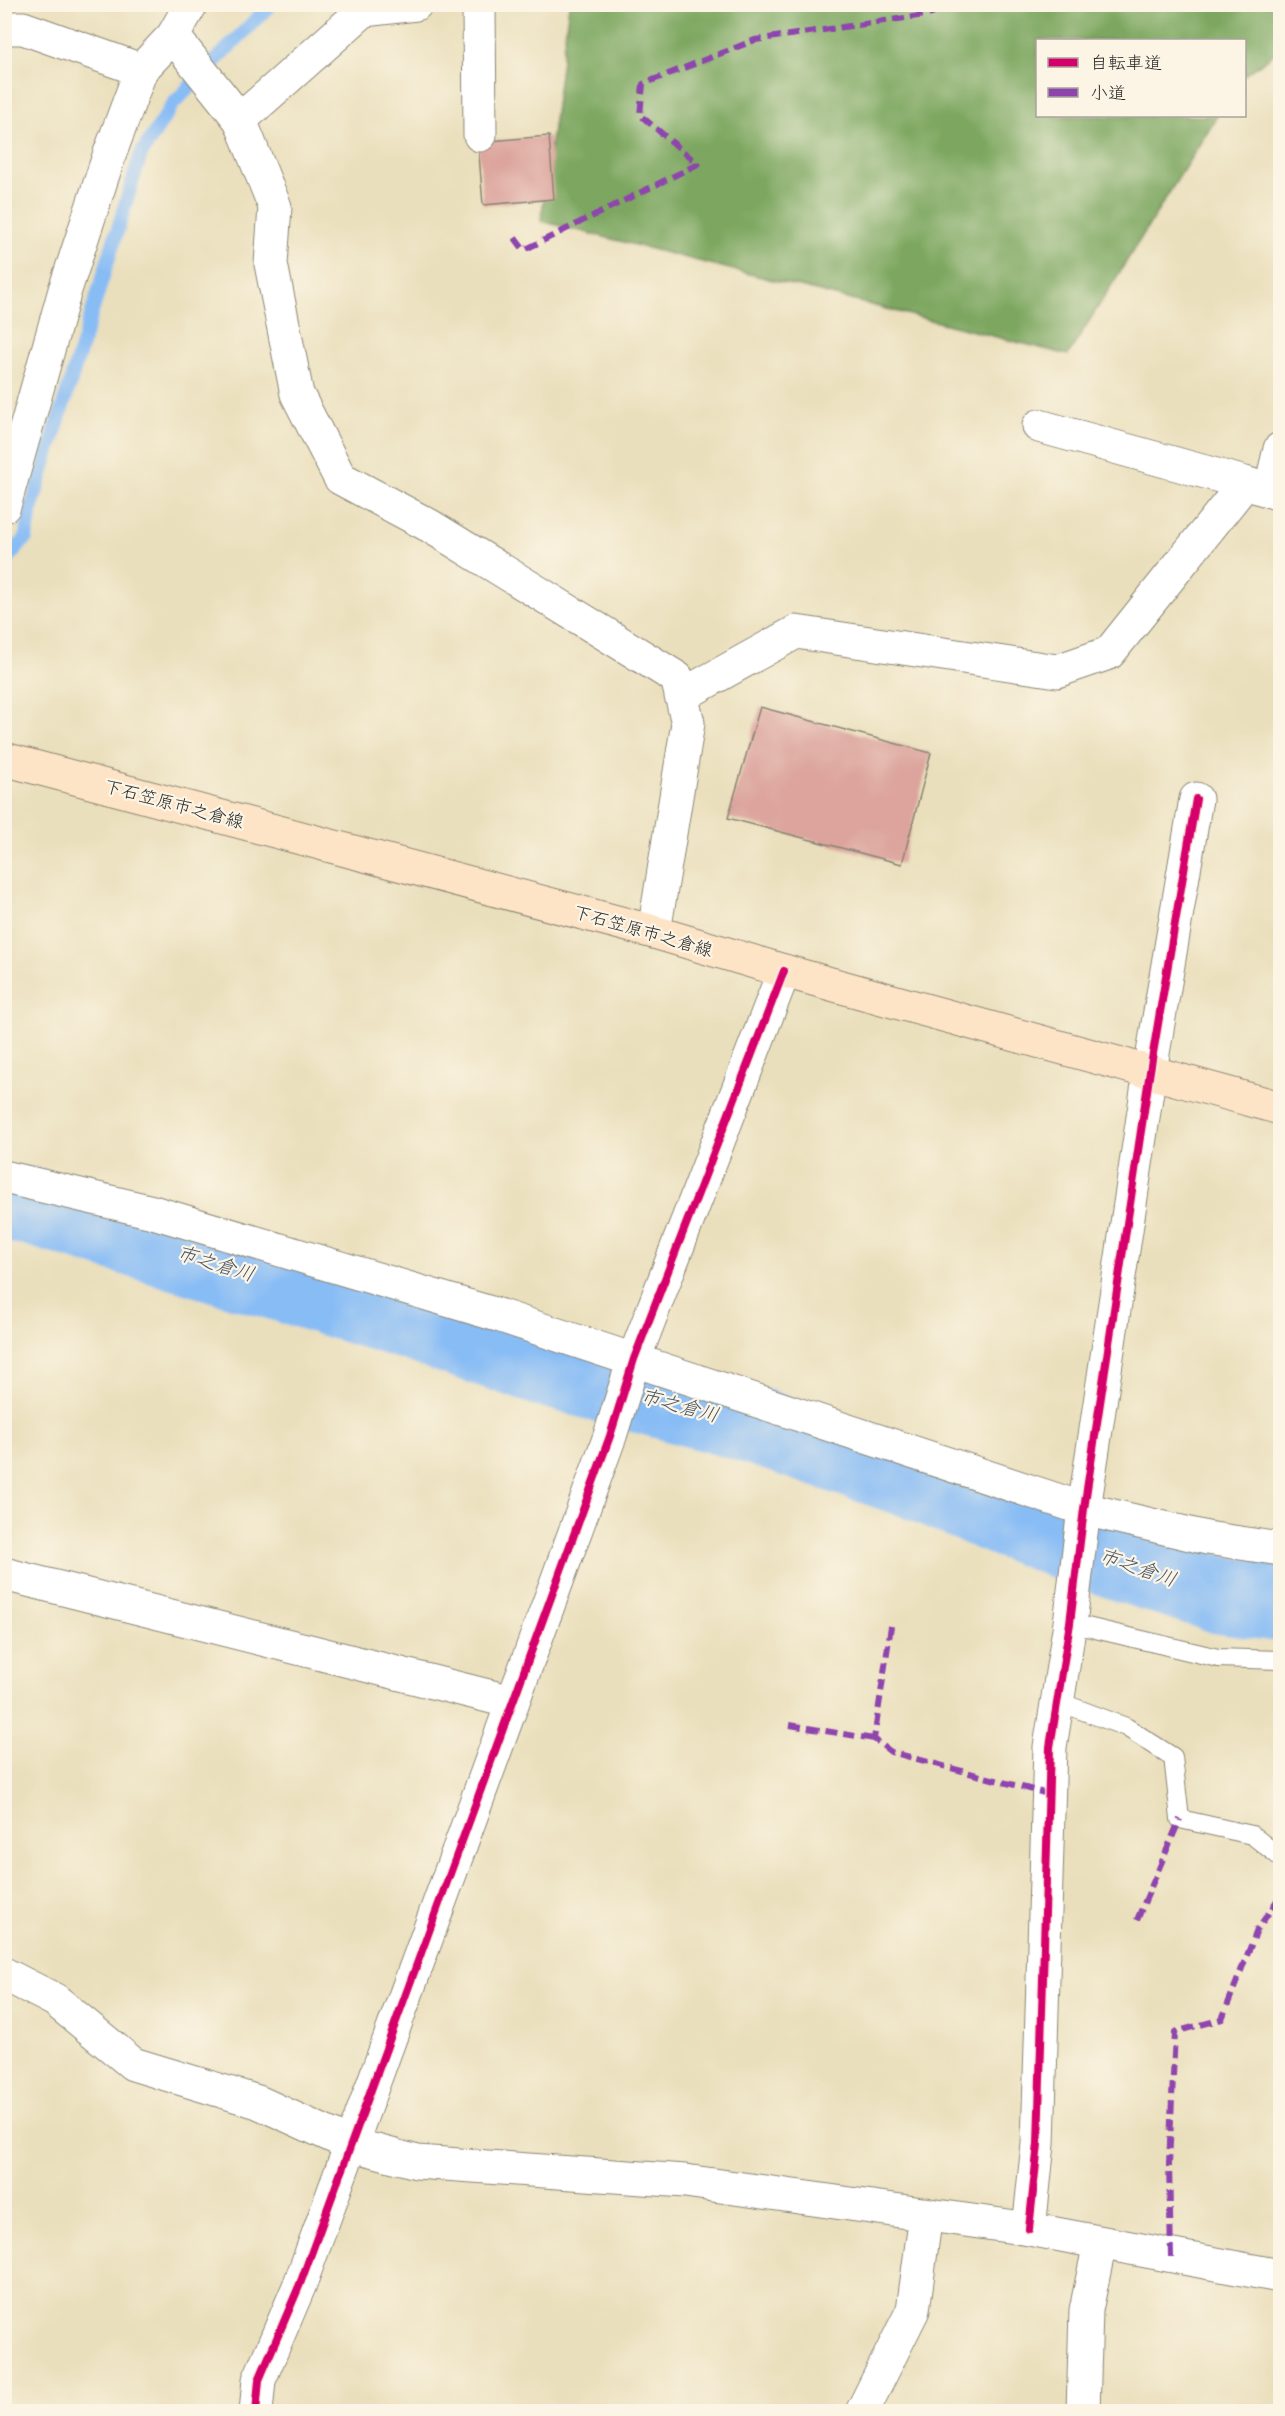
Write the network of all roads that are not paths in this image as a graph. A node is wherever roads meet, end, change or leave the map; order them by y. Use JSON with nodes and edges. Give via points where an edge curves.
{"nodes":[{"id":1,"x":191,"y":4,"type":"edge"},
{"id":2,"x":416,"y":4,"type":"edge"},
{"id":3,"x":479,"y":4,"type":"edge"},
{"id":4,"x":4,"y":28,"type":"edge"},
{"id":5,"x":173,"y":36,"type":"junction"},
{"id":6,"x":141,"y":70,"type":"junction"},
{"id":7,"x":240,"y":120,"type":"junction"},
{"id":8,"x":480,"y":135,"type":"dead end"},
{"id":9,"x":1039,"y":426,"type":"dead end"},
{"id":10,"x":1281,"y":449,"type":"edge"},
{"id":11,"x":1265,"y":489,"type":"edge"},
{"id":12,"x":4,"y":506,"type":"edge"},
{"id":13,"x":681,"y":696,"type":"junction"},
{"id":14,"x":4,"y":759,"type":"edge"},
{"id":15,"x":1196,"y":799,"type":"dead end"},
{"id":16,"x":654,"y":932,"type":"junction"},
{"id":17,"x":784,"y":971,"type":"junction"},
{"id":18,"x":1150,"y":1071,"type":"junction"},
{"id":19,"x":1281,"y":1108,"type":"edge"},
{"id":20,"x":4,"y":1177,"type":"edge"},
{"id":21,"x":634,"y":1359,"type":"junction"},
{"id":22,"x":1084,"y":1509,"type":"junction"},
{"id":23,"x":1281,"y":1549,"type":"edge"},
{"id":24,"x":4,"y":1574,"type":"edge"},
{"id":25,"x":1070,"y":1614,"type":"junction"},
{"id":26,"x":1281,"y":1660,"type":"edge"},
{"id":27,"x":1057,"y":1701,"type":"junction"},
{"id":28,"x":512,"y":1702,"type":"junction"},
{"id":29,"x":1281,"y":1857,"type":"edge"},
{"id":30,"x":4,"y":1974,"type":"edge"},
{"id":31,"x":350,"y":2144,"type":"junction"},
{"id":32,"x":926,"y":2214,"type":"junction"},
{"id":33,"x":1029,"y":2229,"type":"junction"},
{"id":34,"x":1100,"y":2243,"type":"junction"},
{"id":35,"x":1281,"y":2277,"type":"edge"},
{"id":36,"x":256,"y":2412,"type":"edge"},
{"id":37,"x":862,"y":2412,"type":"edge"},
{"id":38,"x":1083,"y":2412,"type":"edge"}],
"edges":[{"from":1,"to":5,"type":"street"},
{"from":2,"to":7,"type":"street","via":[[364,10]]},
{"from":3,"to":8,"type":"street"},
{"from":4,"to":6,"type":"street","via":[[23,28]]},
{"from":5,"to":6,"type":"street"},
{"from":5,"to":7,"type":"street"},
{"from":6,"to":12,"type":"street","via":[[65,290]]},
{"from":7,"to":13,"type":"street","via":[[275,207],[271,264],[297,394],[340,478],[430,526],[677,678]]},
{"from":9,"to":11,"type":"street"},
{"from":10,"to":11,"type":"street"},
{"from":11,"to":13,"type":"street","via":[[1109,653],[1057,671],[796,632]]},
{"from":13,"to":16,"type":"street","via":[[688,723]]},
{"from":14,"to":16,"type":"main road","name":"下石笠原市之倉線"},
{"from":15,"to":18,"type":"street"},
{"from":16,"to":17,"type":"main road","name":"下石笠原市之倉線"},
{"from":17,"to":18,"type":"main road","name":"下石笠原市之倉線"},
{"from":17,"to":21,"type":"street"},
{"from":18,"to":19,"type":"main road","name":"下石笠原市之倉線"},
{"from":18,"to":22,"type":"street"},
{"from":20,"to":21,"type":"street","via":[[153,1212]]},
{"from":21,"to":22,"type":"street"},
{"from":21,"to":28,"type":"street","via":[[610,1436]]},
{"from":22,"to":23,"type":"street","via":[[1207,1538]]},
{"from":22,"to":25,"type":"street"},
{"from":24,"to":28,"type":"street"},
{"from":25,"to":26,"type":"lane","via":[[1218,1658]]},
{"from":25,"to":27,"type":"street"},
{"from":27,"to":29,"type":"lane","via":[[1126,1727],[1173,1757],[1180,1819],[1252,1835]]},
{"from":27,"to":33,"type":"street","via":[[1050,1747],[1038,2144]]},
{"from":28,"to":31,"type":"street"},
{"from":30,"to":31,"type":"street","via":[[56,2000],[133,2064],[258,2102]]},
{"from":31,"to":32,"type":"street","via":[[417,2162],[685,2181]]},
{"from":31,"to":36,"type":"street","via":[[300,2284],[259,2380]]},
{"from":32,"to":33,"type":"street"},
{"from":32,"to":37,"type":"street","via":[[913,2310]]},
{"from":33,"to":34,"type":"street"},
{"from":34,"to":35,"type":"street"},
{"from":34,"to":38,"type":"street","via":[[1086,2310]]}]}
